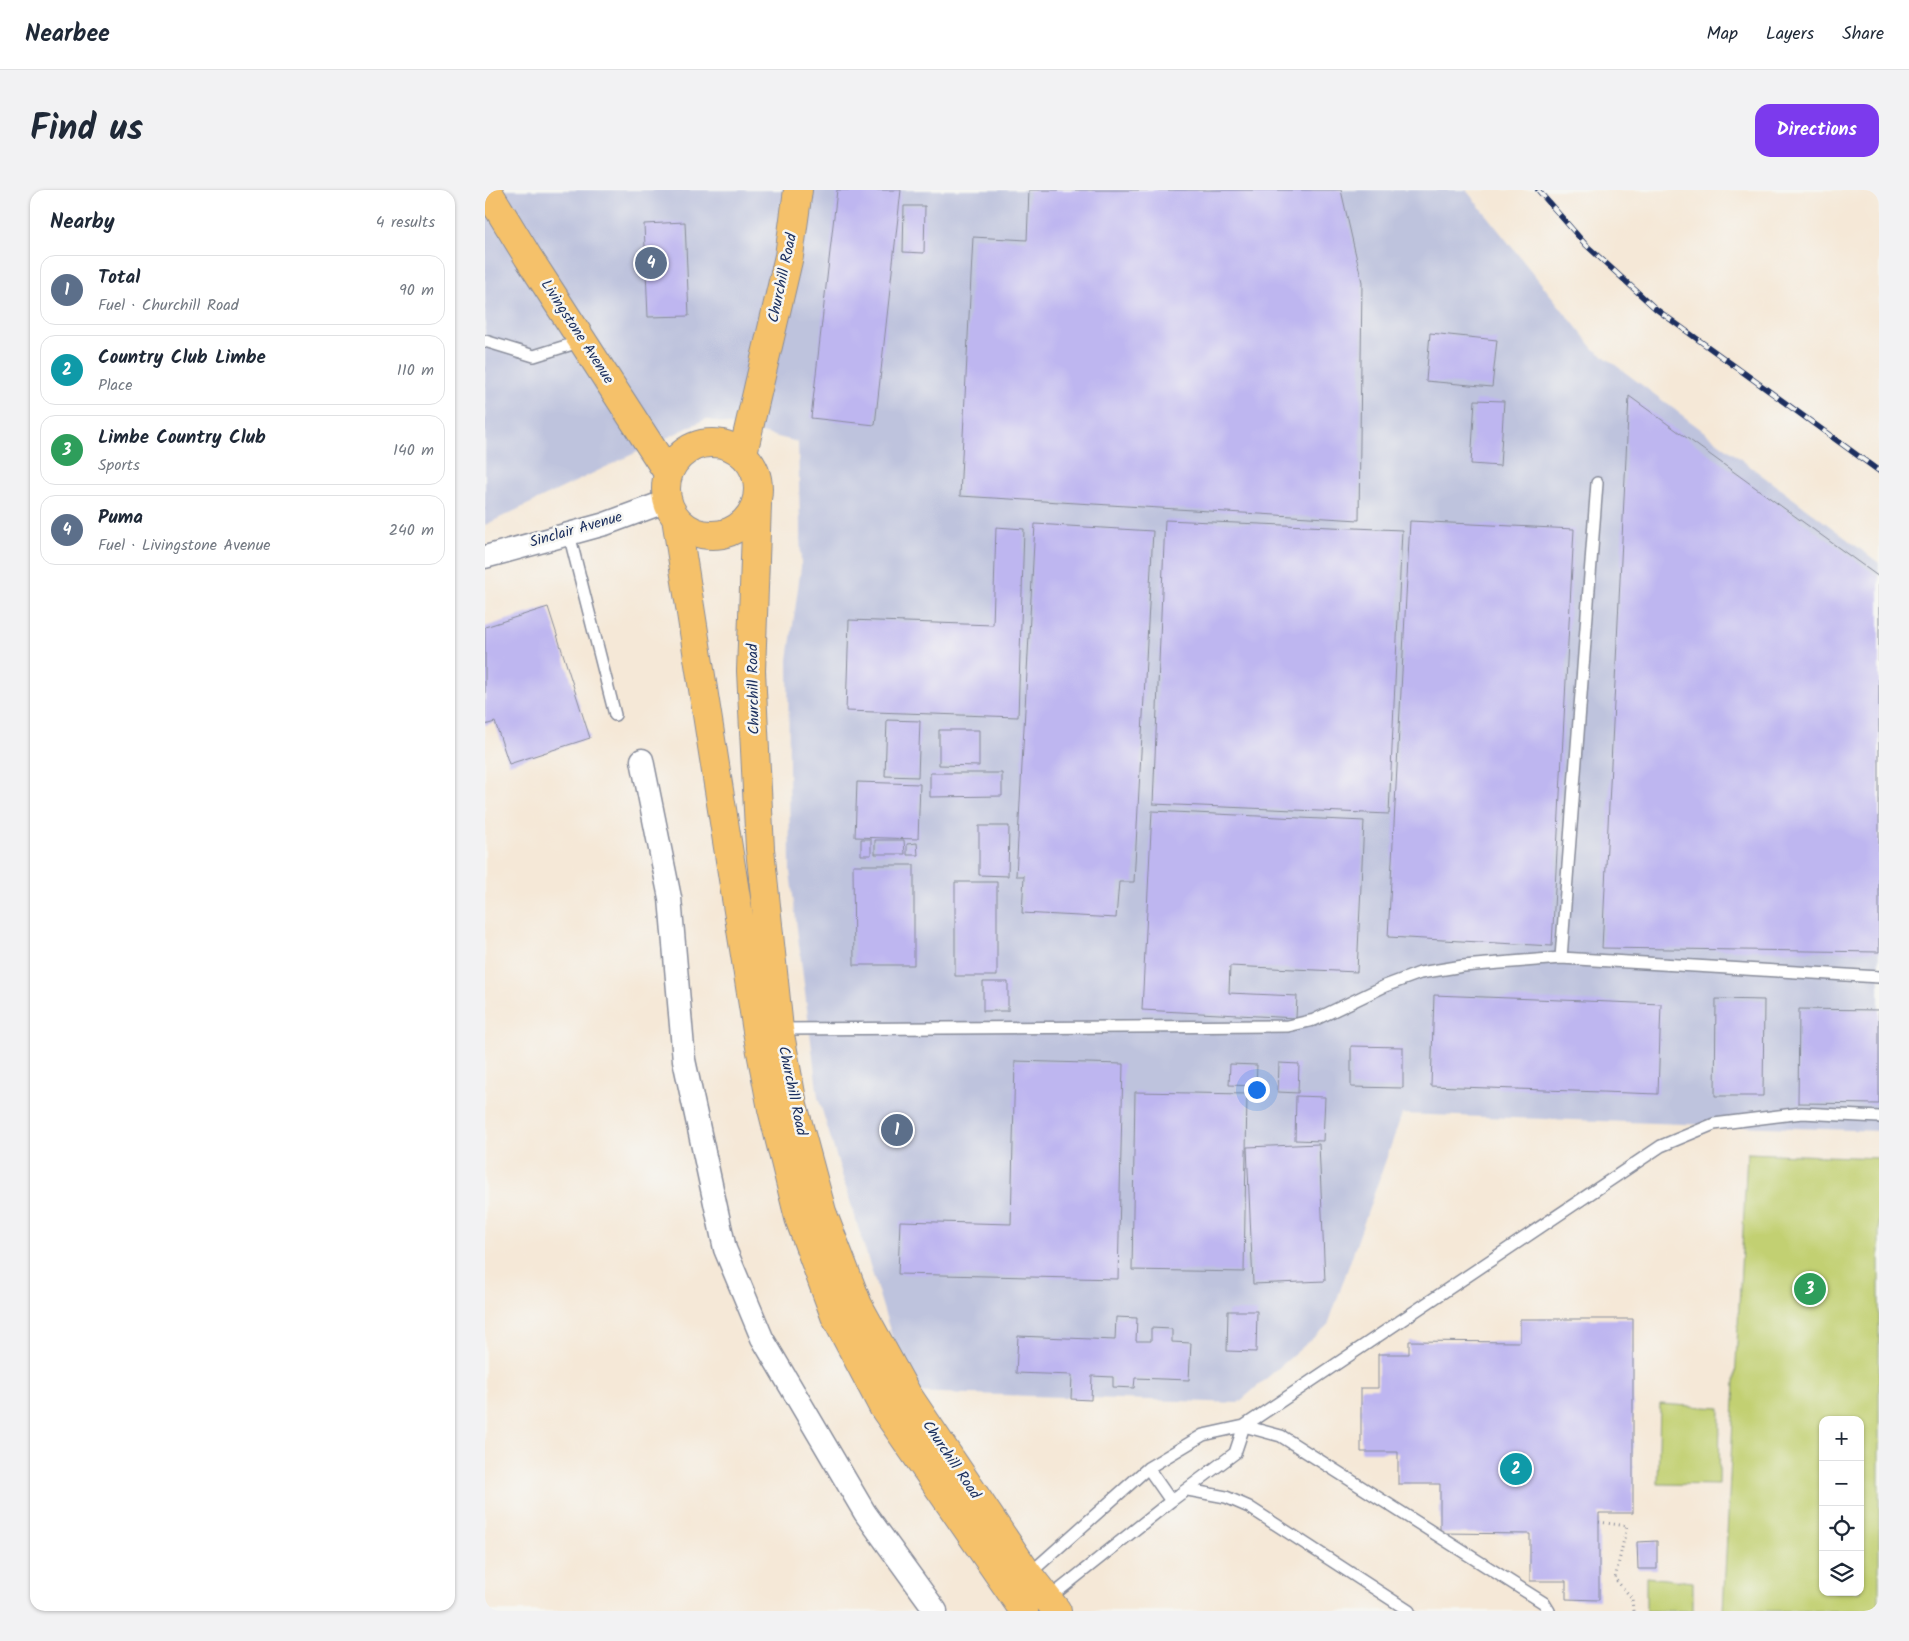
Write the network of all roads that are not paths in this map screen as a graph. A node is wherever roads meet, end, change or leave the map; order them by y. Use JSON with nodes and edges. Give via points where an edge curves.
{"nodes":[{"id":1,"x":487,"y":190,"type":"edge"},
{"id":2,"x":798,"y":190,"type":"edge"},
{"id":3,"x":485,"y":341,"type":"edge"},
{"id":4,"x":582,"y":341,"type":"junction"},
{"id":5,"x":743,"y":453,"type":"junction"},
{"id":6,"x":668,"y":473,"type":"junction"},
{"id":7,"x":1597,"y":483,"type":"dead end"},
{"id":8,"x":757,"y":504,"type":"junction"},
{"id":9,"x":671,"y":509,"type":"junction"},
{"id":10,"x":569,"y":534,"type":"junction"},
{"id":11,"x":485,"y":557,"type":"edge"},
{"id":12,"x":615,"y":715,"type":"dead end"},
{"id":13,"x":642,"y":760,"type":"dead end"},
{"id":14,"x":1561,"y":958,"type":"junction"},
{"id":15,"x":1879,"y":978,"type":"edge"},
{"id":16,"x":768,"y":1030,"type":"junction"},
{"id":17,"x":1879,"y":1117,"type":"edge"},
{"id":18,"x":1244,"y":1426,"type":"junction"},
{"id":19,"x":1148,"y":1468,"type":"junction"},
{"id":20,"x":1188,"y":1490,"type":"junction"},
{"id":21,"x":1171,"y":1501,"type":"junction"},
{"id":22,"x":1020,"y":1592,"type":"edge"},
{"id":23,"x":1045,"y":1607,"type":"edge"},
{"id":24,"x":936,"y":1611,"type":"edge"},
{"id":25,"x":1409,"y":1611,"type":"edge"},
{"id":26,"x":1549,"y":1611,"type":"edge"}],
"edges":[{"from":1,"to":4,"type":"highway","name":"Livingstone Avenue"},
{"from":2,"to":5,"type":"highway","name":"Churchill Road","via":[[789,256]]},
{"from":3,"to":4,"type":"lane","via":[[534,356]]},
{"from":4,"to":6,"type":"highway","name":"Livingstone Avenue"},
{"from":5,"to":6,"type":"highway","via":[[726,444],[707,442],[689,448],[675,460]]},
{"from":5,"to":8,"type":"highway","name":"Churchill Road","via":[[755,467],[759,485]]},
{"from":6,"to":9,"type":"highway","name":"Churchill Road","via":[[665,487]]},
{"from":7,"to":14,"type":"lane"},
{"from":8,"to":9,"type":"highway","via":[[749,518],[736,529],[721,535],[704,535],[688,529]]},
{"from":8,"to":16,"type":"highway","name":"Churchill Road","via":[[751,671]]},
{"from":9,"to":10,"type":"street","name":"Sinclair Avenue"},
{"from":9,"to":16,"type":"highway","name":"Churchill Road"},
{"from":10,"to":11,"type":"street","name":"Sinclair Avenue"},
{"from":10,"to":12,"type":"lane"},
{"from":13,"to":24,"type":"street","via":[[670,898],[684,1060],[725,1249],[762,1338],[865,1513]]},
{"from":14,"to":15,"type":"lane"},
{"from":14,"to":16,"type":"lane","via":[[1420,973],[1314,1020],[1288,1026]]},
{"from":16,"to":22,"type":"highway","name":"Churchill Road","via":[[793,1105],[822,1212],[858,1305]]},
{"from":17,"to":18,"type":"lane","via":[[1802,1113],[1714,1124],[1661,1146]]},
{"from":18,"to":19,"type":"lane","via":[[1203,1435]]},
{"from":18,"to":20,"type":"lane","via":[[1235,1453]]},
{"from":18,"to":26,"type":"lane","via":[[1281,1436],[1531,1594]]},
{"from":19,"to":21,"type":"lane"},
{"from":19,"to":22,"type":"lane"},
{"from":20,"to":21,"type":"lane"},
{"from":20,"to":25,"type":"lane","via":[[1249,1507]]},
{"from":21,"to":23,"type":"lane"},
{"from":22,"to":23,"type":"highway","name":"Churchill Road"}]}
